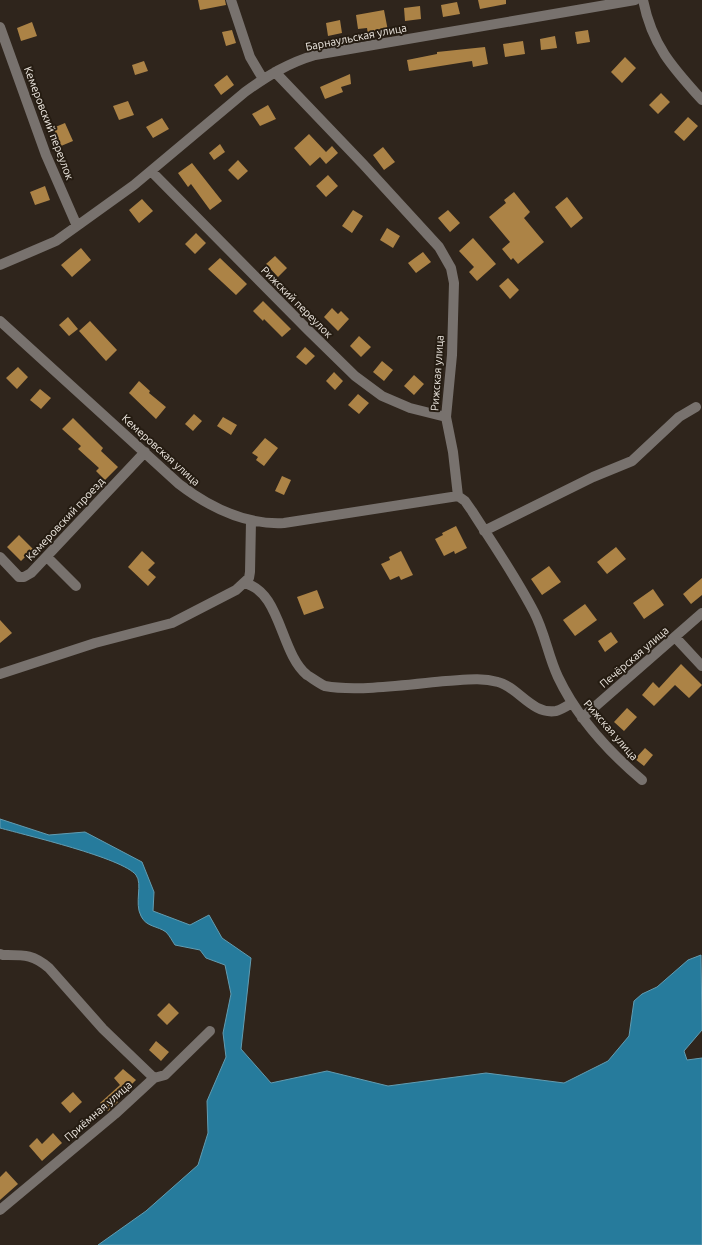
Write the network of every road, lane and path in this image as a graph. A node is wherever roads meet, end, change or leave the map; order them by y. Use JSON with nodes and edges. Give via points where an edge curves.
{"nodes":[{"id":1,"x":231,"y":0,"type":"edge"},
{"id":2,"x":635,"y":0,"type":"edge"},
{"id":3,"x":643,"y":0,"type":"edge"},
{"id":4,"x":0,"y":27,"type":"edge"},
{"id":5,"x":275,"y":72,"type":"junction"},
{"id":6,"x":263,"y":79,"type":"junction"},
{"id":7,"x":702,"y":100,"type":"edge"},
{"id":8,"x":152,"y":171,"type":"junction"},
{"id":9,"x":77,"y":226,"type":"junction"},
{"id":10,"x":0,"y":265,"type":"edge"},
{"id":11,"x":0,"y":321,"type":"edge"},
{"id":12,"x":696,"y":407,"type":"dead end"},
{"id":13,"x":446,"y":417,"type":"junction"},
{"id":14,"x":145,"y":452,"type":"junction"},
{"id":15,"x":458,"y":496,"type":"junction"},
{"id":16,"x":251,"y":521,"type":"junction"},
{"id":17,"x":484,"y":530,"type":"junction"},
{"id":18,"x":0,"y":557,"type":"edge"},
{"id":19,"x":47,"y":557,"type":"junction"},
{"id":20,"x":244,"y":583,"type":"junction"},
{"id":21,"x":76,"y":586,"type":"dead end"},
{"id":22,"x":702,"y":614,"type":"edge"},
{"id":23,"x":675,"y":637,"type":"junction"},
{"id":24,"x":702,"y":666,"type":"edge"},
{"id":25,"x":0,"y":674,"type":"edge"},
{"id":26,"x":572,"y":703,"type":"junction"},
{"id":27,"x":582,"y":718,"type":"junction"},
{"id":28,"x":642,"y":780,"type":"dead end"},
{"id":29,"x":1,"y":956,"type":"edge"},
{"id":30,"x":210,"y":1031,"type":"dead end"},
{"id":31,"x":154,"y":1078,"type":"junction"},
{"id":32,"x":0,"y":1210,"type":"edge"}],
"edges":[{"from":1,"to":6,"type":"street","via":[[250,57]]},
{"from":2,"to":5,"type":"street","name":"Барнаульская улица","via":[[315,55]]},
{"from":3,"to":7,"type":"street","via":[[652,31],[662,52]]},
{"from":4,"to":9,"type":"street","name":"Кемеровский переулок","via":[[46,155]]},
{"from":5,"to":6,"type":"street","name":"Барнаульская улица"},
{"from":5,"to":13,"type":"street","name":"Рижская улица","via":[[364,164],[439,247],[451,268],[454,283],[452,347]]},
{"from":6,"to":8,"type":"street","name":"Барнаульская улица"},
{"from":8,"to":9,"type":"street","name":"Барнаульская улица"},
{"from":8,"to":13,"type":"street","name":"Рижский переулок","via":[[355,376],[382,396],[405,406]]},
{"from":9,"to":10,"type":"street","name":"Барнаульская улица","via":[[56,240]]},
{"from":11,"to":14,"type":"street","name":"Кемеровская улица"},
{"from":12,"to":17,"type":"street","via":[[679,417],[632,461]]},
{"from":13,"to":15,"type":"street","name":"Рижская улица"},
{"from":14,"to":16,"type":"street","name":"Кемеровская улица","via":[[194,495],[211,505]]},
{"from":14,"to":19,"type":"street","name":"Кемеровский проезд"},
{"from":15,"to":16,"type":"street","name":"Кемеровская улица","via":[[284,523]]},
{"from":15,"to":17,"type":"street","name":"Рижская улица","via":[[465,501]]},
{"from":16,"to":20,"type":"street","via":[[250,572]]},
{"from":17,"to":26,"type":"street","name":"Рижская улица","via":[[534,612],[549,656]]},
{"from":18,"to":19,"type":"street","name":"Кемеровский проезд","via":[[19,577],[24,577]]},
{"from":19,"to":21,"type":"street"},
{"from":20,"to":25,"type":"street","via":[[236,590],[172,623],[95,643]]},
{"from":20,"to":26,"type":"street","via":[[254,585],[274,610],[296,662],[324,686],[369,687],[484,679],[506,684],[546,711],[556,711]]},
{"from":22,"to":23,"type":"street","name":"Печёрская улица"},
{"from":23,"to":24,"type":"street"},
{"from":23,"to":27,"type":"street","name":"Печёрская улица"},
{"from":26,"to":27,"type":"street","name":"Рижская улица"},
{"from":27,"to":28,"type":"street","name":"Рижская улица","via":[[614,754]]},
{"from":29,"to":31,"type":"street","via":[[26,955],[41,961],[118,1045]]},
{"from":30,"to":31,"type":"street","name":"Приёмная улица","via":[[165,1075]]},
{"from":31,"to":32,"type":"street","name":"Приёмная улица"}]}
